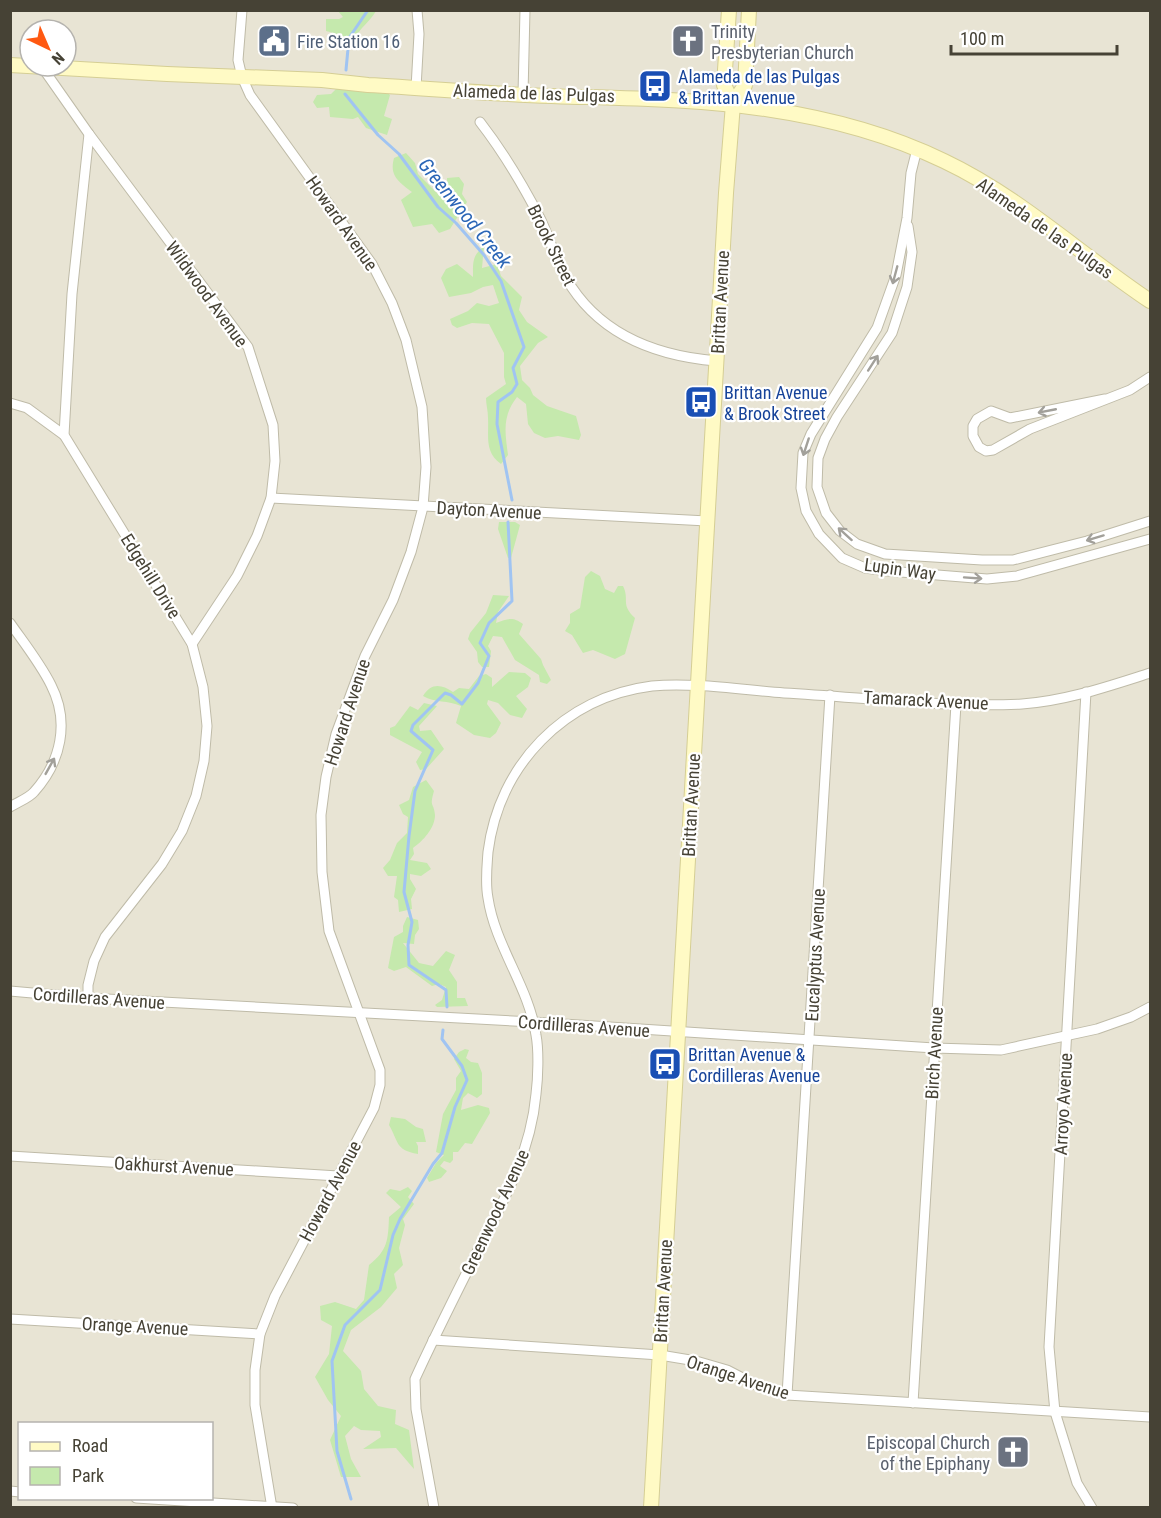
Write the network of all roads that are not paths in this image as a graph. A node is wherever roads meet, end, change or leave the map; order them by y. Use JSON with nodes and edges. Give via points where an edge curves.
{"nodes":[{"id":1,"x":242,"y":10,"type":"edge"},
{"id":2,"x":417,"y":10,"type":"edge"},
{"id":3,"x":525,"y":10,"type":"edge"},
{"id":4,"x":729,"y":10,"type":"edge"},
{"id":5,"x":749,"y":10,"type":"edge"},
{"id":6,"x":78,"y":69,"type":"edge"},
{"id":7,"x":242,"y":77,"type":"junction"},
{"id":8,"x":50,"y":78,"type":"edge"},
{"id":9,"x":416,"y":88,"type":"junction"},
{"id":10,"x":523,"y":94,"type":"junction"},
{"id":11,"x":733,"y":104,"type":"junction"},
{"id":12,"x":480,"y":122,"type":"dead end"},
{"id":13,"x":89,"y":134,"type":"junction"},
{"id":14,"x":917,"y":149,"type":"junction"},
{"id":15,"x":907,"y":218,"type":"junction"},
{"id":16,"x":1150,"y":301,"type":"edge"},
{"id":17,"x":717,"y":360,"type":"junction"},
{"id":18,"x":1150,"y":377,"type":"edge"},
{"id":19,"x":1105,"y":399,"type":"junction"},
{"id":20,"x":10,"y":404,"type":"edge"},
{"id":21,"x":63,"y":435,"type":"junction"},
{"id":22,"x":271,"y":498,"type":"junction"},
{"id":23,"x":423,"y":507,"type":"junction"},
{"id":24,"x":707,"y":521,"type":"junction"},
{"id":25,"x":1150,"y":521,"type":"edge"},
{"id":26,"x":1150,"y":539,"type":"edge"},
{"id":27,"x":10,"y":623,"type":"edge"},
{"id":28,"x":192,"y":644,"type":"junction"},
{"id":29,"x":1150,"y":673,"type":"edge"},
{"id":30,"x":698,"y":686,"type":"junction"},
{"id":31,"x":1086,"y":692,"type":"junction"},
{"id":32,"x":830,"y":695,"type":"junction"},
{"id":33,"x":956,"y":704,"type":"junction"},
{"id":34,"x":10,"y":807,"type":"edge"},
{"id":35,"x":10,"y":991,"type":"edge"},
{"id":36,"x":88,"y":998,"type":"junction"},
{"id":37,"x":1150,"y":1007,"type":"edge"},
{"id":38,"x":358,"y":1013,"type":"junction"},
{"id":39,"x":533,"y":1022,"type":"junction"},
{"id":40,"x":679,"y":1033,"type":"junction"},
{"id":41,"x":1066,"y":1036,"type":"junction"},
{"id":42,"x":810,"y":1039,"type":"junction"},
{"id":43,"x":934,"y":1048,"type":"junction"},
{"id":44,"x":10,"y":1156,"type":"edge"},
{"id":45,"x":338,"y":1176,"type":"junction"},
{"id":46,"x":10,"y":1319,"type":"edge"},
{"id":47,"x":260,"y":1334,"type":"junction"},
{"id":48,"x":433,"y":1340,"type":"junction"},
{"id":49,"x":660,"y":1355,"type":"junction"},
{"id":50,"x":787,"y":1395,"type":"junction"},
{"id":51,"x":913,"y":1403,"type":"junction"},
{"id":52,"x":1056,"y":1412,"type":"junction"},
{"id":53,"x":1150,"y":1418,"type":"edge"},
{"id":54,"x":166,"y":1500,"type":"edge"},
{"id":55,"x":272,"y":1507,"type":"edge"},
{"id":56,"x":294,"y":1508,"type":"edge"},
{"id":57,"x":434,"y":1508,"type":"edge"},
{"id":58,"x":651,"y":1508,"type":"edge"},
{"id":59,"x":1092,"y":1508,"type":"edge"}],
"edges":[{"from":1,"to":7,"type":"street","name":"Howard Avenue","via":[[238,60]]},
{"from":2,"to":9,"type":"street"},
{"from":3,"to":10,"type":"street"},
{"from":4,"to":11,"type":"main road","name":"Brittan Avenue","via":[[724,85]]},
{"from":5,"to":11,"type":"main road","name":"Brittan Avenue","via":[[745,85]]},
{"from":6,"to":7,"type":"main road","name":"Alameda de las Pulgas"},
{"from":7,"to":9,"type":"main road","name":"Alameda de las Pulgas"},
{"from":7,"to":23,"type":"street","name":"Howard Avenue","via":[[250,95],[372,264],[392,303],[422,407],[426,467]]},
{"from":8,"to":13,"type":"street","name":"Wildwood Avenue"},
{"from":9,"to":10,"type":"main road","name":"Alameda de las Pulgas"},
{"from":10,"to":11,"type":"main road","name":"Alameda de las Pulgas"},
{"from":11,"to":14,"type":"main road","name":"Alameda de las Pulgas","via":[[833,120]]},
{"from":11,"to":17,"type":"main road","name":"Brittan Avenue"},
{"from":12,"to":17,"type":"street","name":"Brook Street","via":[[507,156],[566,277],[591,310],[617,331],[666,354]]},
{"from":13,"to":21,"type":"street","via":[[72,294]]},
{"from":13,"to":22,"type":"street","name":"Wildwood Avenue","via":[[248,347],[273,424]]},
{"from":14,"to":15,"type":"street","name":"Lupin Way"},
{"from":14,"to":16,"type":"main road","name":"Alameda de las Pulgas","via":[[987,184]]},
{"from":25,"to":15,"type":"street","name":"Lupin Way","one_way":true,"via":[[1013,560],[885,554],[857,544],[840,531],[826,513],[817,487],[818,459],[837,417],[892,333],[907,287],[912,252]]},
{"from":15,"to":26,"type":"street","name":"Lupin Way","one_way":true,"via":[[896,275],[877,328],[803,453],[801,488],[806,511],[819,534],[842,558],[865,568],[987,579],[1017,576]]},
{"from":17,"to":24,"type":"main road","name":"Brittan Avenue"},
{"from":18,"to":19,"type":"street"},
{"from":19,"to":19,"type":"street","one_way":true,"via":[[1010,418],[991,411],[977,419],[973,436],[979,447],[993,450],[1030,429]]},
{"from":20,"to":21,"type":"street","via":[[27,408]]},
{"from":21,"to":28,"type":"street","name":"Edgehill Drive"},
{"from":22,"to":23,"type":"street","name":"Dayton Avenue"},
{"from":22,"to":28,"type":"street","name":"Wildwood Avenue","via":[[258,536],[237,576]]},
{"from":23,"to":24,"type":"street","name":"Dayton Avenue"},
{"from":23,"to":38,"type":"street","name":"Howard Avenue","via":[[411,552],[345,706],[321,815],[329,931]]},
{"from":24,"to":30,"type":"main road","name":"Brittan Avenue"},
{"from":34,"to":27,"type":"street","one_way":true,"via":[[33,794],[54,762],[62,736],[59,705],[51,684]]},
{"from":28,"to":36,"type":"street","name":"Edgehill Drive","via":[[203,687],[207,726],[196,796],[182,831],[162,864],[105,937],[94,961]]},
{"from":29,"to":31,"type":"street","name":"Tamarack Avenue"},
{"from":30,"to":32,"type":"street","name":"Tamarack Avenue"},
{"from":30,"to":39,"type":"street","name":"Greenwood Avenue","via":[[651,686],[606,697],[567,718],[534,746],[513,775],[497,808],[490,837],[488,898]]},
{"from":30,"to":40,"type":"main road","name":"Brittan Avenue"},
{"from":31,"to":33,"type":"street","name":"Tamarack Avenue","via":[[1024,704]]},
{"from":31,"to":41,"type":"street","name":"Arroyo Avenue"},
{"from":32,"to":33,"type":"street","name":"Tamarack Avenue"},
{"from":32,"to":42,"type":"street","name":"Eucalyptus Avenue"},
{"from":33,"to":43,"type":"street","name":"Birch Avenue"},
{"from":35,"to":36,"type":"street","name":"Cordilleras Avenue"},
{"from":36,"to":38,"type":"street","name":"Cordilleras Avenue"},
{"from":37,"to":41,"type":"street","name":"Cordilleras Avenue","via":[[1097,1029]]},
{"from":38,"to":39,"type":"street","name":"Cordilleras Avenue"},
{"from":38,"to":45,"type":"street","name":"Howard Avenue","via":[[376,1056],[381,1085],[374,1108]]},
{"from":39,"to":40,"type":"street","name":"Cordilleras Avenue"},
{"from":39,"to":48,"type":"street","name":"Greenwood Avenue","via":[[537,1036],[536,1094],[528,1142],[512,1183]]},
{"from":40,"to":42,"type":"street","name":"Cordilleras Avenue"},
{"from":40,"to":49,"type":"main road","name":"Brittan Avenue"},
{"from":41,"to":43,"type":"street","name":"Cordilleras Avenue","via":[[1001,1050]]},
{"from":41,"to":52,"type":"street","name":"Arroyo Avenue","via":[[1049,1347]]},
{"from":42,"to":43,"type":"street","name":"Cordilleras Avenue"},
{"from":42,"to":50,"type":"street","name":"Eucalyptus Avenue"},
{"from":43,"to":51,"type":"street","name":"Birch Avenue"},
{"from":44,"to":45,"type":"street","name":"Oakhurst Avenue"},
{"from":45,"to":47,"type":"street","name":"Howard Avenue","via":[[275,1296]]},
{"from":46,"to":47,"type":"street","name":"Orange Avenue"},
{"from":47,"to":55,"type":"street","name":"Howard Avenue","via":[[255,1405]]},
{"from":48,"to":49,"type":"street","name":"Orange Avenue"},
{"from":48,"to":57,"type":"street","name":"Greenwood Avenue","via":[[415,1379],[416,1409]]},
{"from":49,"to":50,"type":"street","name":"Orange Avenue","via":[[728,1370],[760,1387]]},
{"from":49,"to":58,"type":"main road","name":"Brittan Avenue"},
{"from":50,"to":51,"type":"street","name":"Orange Avenue"},
{"from":51,"to":52,"type":"street","name":"Orange Avenue"},
{"from":52,"to":53,"type":"street","name":"Orange Avenue"},
{"from":52,"to":59,"type":"street","name":"Arroyo Avenue","via":[[1077,1483]]},
{"from":54,"to":55,"type":"street"},
{"from":55,"to":56,"type":"street"}]}
